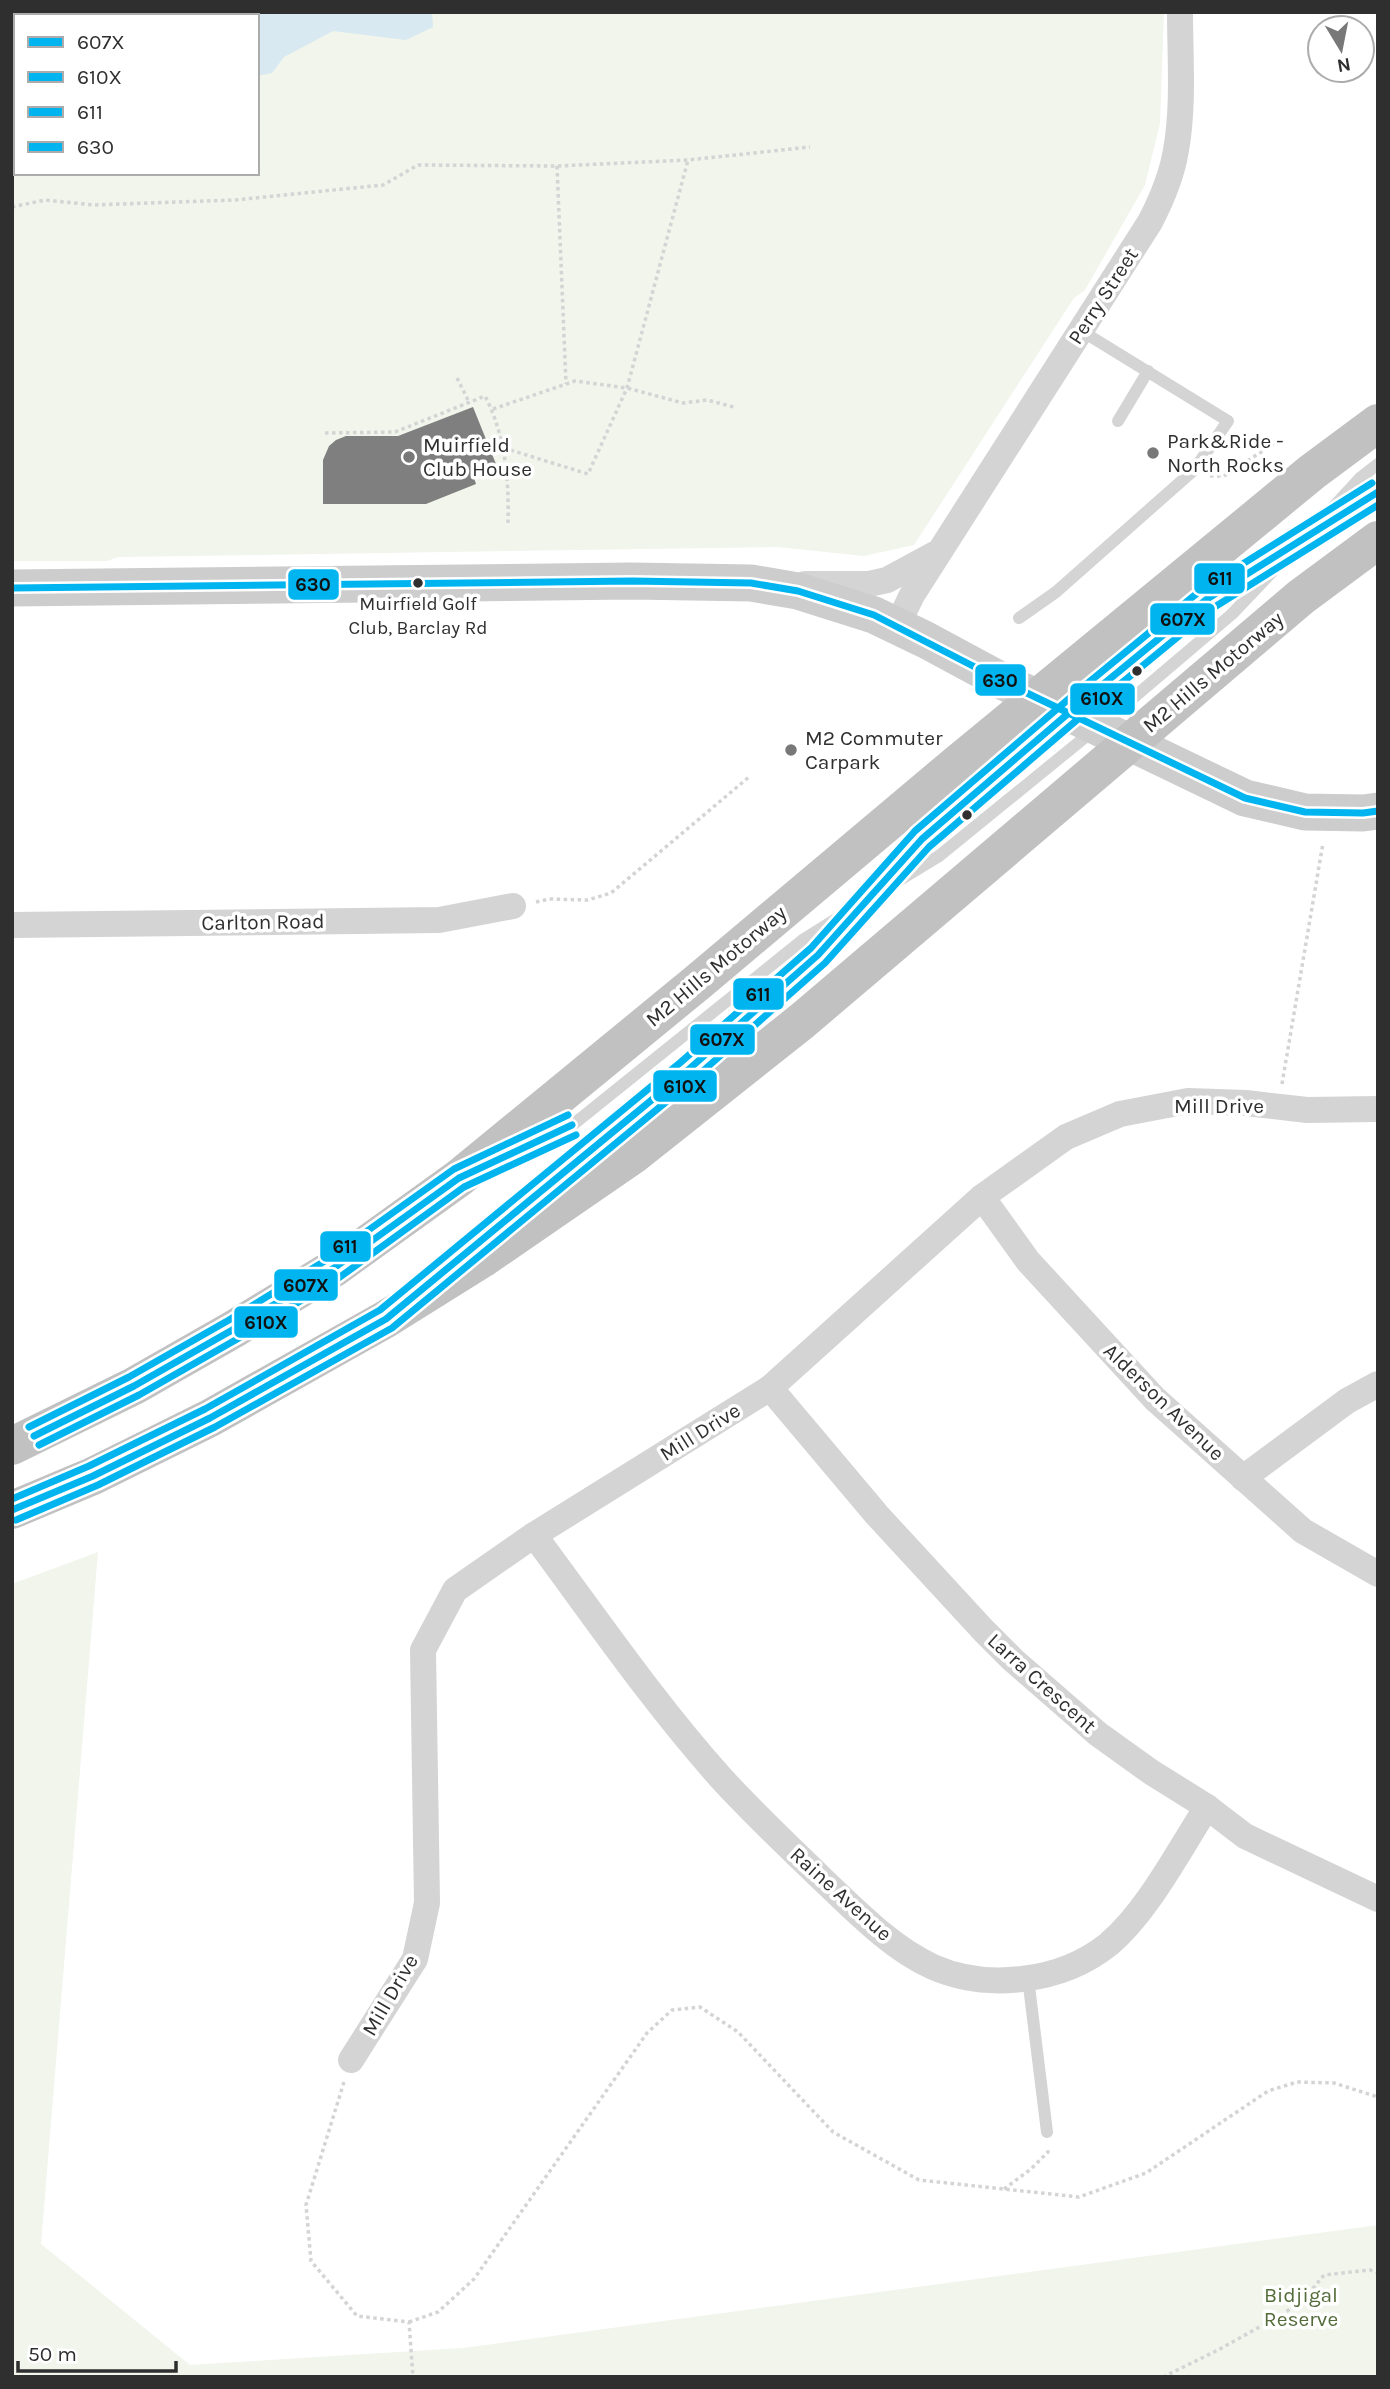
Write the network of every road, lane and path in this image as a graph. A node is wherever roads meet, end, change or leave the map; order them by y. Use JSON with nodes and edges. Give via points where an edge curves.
{"nodes":[{"id":1,"x":1180,"y":12,"type":"edge"},
{"id":2,"x":810,"y":147,"type":"dead end"},
{"id":3,"x":688,"y":160,"type":"junction"},
{"id":4,"x":557,"y":166,"type":"junction"},
{"id":5,"x":12,"y":207,"type":"edge"},
{"id":6,"x":1080,"y":330,"type":"junction"},
{"id":7,"x":1148,"y":371,"type":"junction"},
{"id":8,"x":457,"y":377,"type":"dead end"},
{"id":9,"x":566,"y":384,"type":"junction"},
{"id":10,"x":627,"y":388,"type":"junction"},
{"id":11,"x":469,"y":402,"type":"junction"},
{"id":12,"x":734,"y":407,"type":"dead end"},
{"id":13,"x":492,"y":410,"type":"junction"},
{"id":14,"x":1118,"y":421,"type":"dead end"},
{"id":15,"x":1378,"y":423,"type":"edge"},
{"id":16,"x":325,"y":433,"type":"dead end"},
{"id":17,"x":1275,"y":443,"type":"dead end"},
{"id":18,"x":503,"y":448,"type":"junction"},
{"id":19,"x":1378,"y":464,"type":"edge"},
{"id":20,"x":1194,"y":470,"type":"junction"},
{"id":21,"x":1378,"y":492,"type":"edge"},
{"id":22,"x":508,"y":525,"type":"dead end"},
{"id":23,"x":1378,"y":540,"type":"edge"},
{"id":24,"x":1301,"y":541,"type":"junction"},
{"id":25,"x":939,"y":551,"type":"junction"},
{"id":26,"x":751,"y":583,"type":"junction"},
{"id":27,"x":12,"y":588,"type":"edge"},
{"id":28,"x":1019,"y":618,"type":"dead end"},
{"id":29,"x":897,"y":626,"type":"junction"},
{"id":30,"x":749,"y":777,"type":"dead end"},
{"id":31,"x":1378,"y":811,"type":"edge"},
{"id":32,"x":1323,"y":843,"type":"dead end"},
{"id":33,"x":870,"y":898,"type":"junction"},
{"id":34,"x":513,"y":906,"type":"joint"},
{"id":35,"x":12,"y":925,"type":"edge"},
{"id":36,"x":1279,"y":1107,"type":"junction"},
{"id":37,"x":1378,"y":1109,"type":"edge"},
{"id":38,"x":459,"y":1178,"type":"junction"},
{"id":39,"x":982,"y":1196,"type":"junction"},
{"id":40,"x":386,"y":1319,"type":"junction"},
{"id":41,"x":1378,"y":1384,"type":"edge"},
{"id":42,"x":770,"y":1388,"type":"junction"},
{"id":43,"x":12,"y":1446,"type":"edge"},
{"id":44,"x":1243,"y":1478,"type":"junction"},
{"id":45,"x":12,"y":1510,"type":"edge"},
{"id":46,"x":534,"y":1535,"type":"junction"},
{"id":47,"x":1378,"y":1574,"type":"edge"},
{"id":48,"x":1207,"y":1807,"type":"junction"},
{"id":49,"x":1378,"y":1899,"type":"edge"},
{"id":50,"x":1028,"y":1978,"type":"junction"},
{"id":51,"x":351,"y":2060,"type":"joint"},
{"id":52,"x":1378,"y":2097,"type":"edge"},
{"id":53,"x":1047,"y":2132,"type":"joint"},
{"id":54,"x":1004,"y":2189,"type":"junction"},
{"id":55,"x":1378,"y":2273,"type":"edge"},
{"id":56,"x":409,"y":2322,"type":"junction"},
{"id":57,"x":413,"y":2377,"type":"edge"},
{"id":58,"x":1163,"y":2377,"type":"edge"}],
"edges":[{"from":1,"to":6,"type":"street","name":"Perry Street","via":[[1180,112],[1171,174],[1150,222]]},
{"from":2,"to":3,"type":"path"},
{"from":3,"to":4,"type":"path"},
{"from":3,"to":10,"type":"path"},
{"from":4,"to":5,"type":"path","via":[[418,165],[383,184],[234,200],[94,205],[45,200]]},
{"from":4,"to":9,"type":"path"},
{"from":6,"to":7,"type":"lane"},
{"from":6,"to":25,"type":"street","name":"Perry Street"},
{"from":7,"to":14,"type":"lane"},
{"from":7,"to":20,"type":"lane","via":[[1228,421]]},
{"from":8,"to":11,"type":"path"},
{"from":9,"to":10,"type":"path","via":[[575,381]]},
{"from":9,"to":13,"type":"path"},
{"from":10,"to":12,"type":"path","via":[[684,403],[707,400]]},
{"from":10,"to":18,"type":"path","via":[[588,474]]},
{"from":11,"to":13,"type":"path","via":[[485,396]]},
{"from":11,"to":16,"type":"path","via":[[395,432]]},
{"from":13,"to":18,"type":"path"},
{"from":15,"to":38,"type":"highway","name":"M2 Hills Motorway","via":[[1301,480]]},
{"from":17,"to":20,"type":"path","via":[[1224,476]]},
{"from":18,"to":22,"type":"path"},
{"from":19,"to":24,"type":"lane"},
{"from":20,"to":28,"type":"lane","via":[[1056,592]]},
{"from":21,"to":24,"type":"lane"},
{"from":23,"to":40,"type":"highway","name":"M2 Hills Motorway","via":[[1301,597],[812,1012],[633,1156]]},
{"from":24,"to":33,"type":"lane","via":[[1232,614],[1126,704],[939,856]]},
{"from":24,"to":33,"type":"lane","via":[[1206,599],[1116,673],[922,839]]},
{"from":25,"to":26,"type":"street","name":"Perry Street","via":[[902,573],[869,584]]},
{"from":25,"to":29,"type":"street","name":"Perry Street"},
{"from":26,"to":27,"type":"main road"},
{"from":26,"to":29,"type":"main road","via":[[833,601]]},
{"from":29,"to":31,"type":"main road","via":[[1245,798],[1305,812]]},
{"from":30,"to":34,"type":"path","via":[[611,893],[588,900],[549,899]]},
{"from":32,"to":36,"type":"path"},
{"from":33,"to":38,"type":"lane","via":[[804,939],[575,1123]]},
{"from":33,"to":40,"type":"lane","via":[[818,955],[688,1070]]},
{"from":34,"to":35,"type":"street","name":"Carlton Road","via":[[439,920]]},
{"from":36,"to":37,"type":"street","name":"Mill Drive"},
{"from":36,"to":39,"type":"street","name":"Mill Drive","via":[[1188,1101],[1120,1114],[1066,1137]]},
{"from":38,"to":43,"type":"highway","name":"M2 Hills Motorway","via":[[334,1268],[234,1329],[134,1386]]},
{"from":39,"to":42,"type":"street","name":"Mill Drive"},
{"from":39,"to":44,"type":"street","name":"Alderson Avenue","via":[[1028,1261],[1155,1399]]},
{"from":40,"to":45,"type":"highway","name":"M2 Hills Motorway","via":[[210,1418]]},
{"from":41,"to":44,"type":"street","via":[[1347,1401]]},
{"from":42,"to":46,"type":"street","name":"Mill Drive"},
{"from":42,"to":48,"type":"street","name":"Larra Crescent","via":[[877,1515],[1013,1660],[1121,1751]]},
{"from":44,"to":47,"type":"street","name":"Alderson Avenue","via":[[1303,1531]]},
{"from":46,"to":50,"type":"street","name":"Raine Avenue","via":[[712,1767],[852,1908],[933,1967],[977,1979]]},
{"from":46,"to":51,"type":"street","name":"Mill Drive","via":[[455,1590],[423,1650],[427,1903],[415,1959]]},
{"from":48,"to":49,"type":"street","name":"Larra Crescent","via":[[1245,1836]]},
{"from":48,"to":50,"type":"street","name":"Raine Avenue","via":[[1125,1928],[1086,1958]]},
{"from":50,"to":53,"type":"lane"},
{"from":51,"to":56,"type":"path","via":[[306,2205],[310,2261],[357,2316]]},
{"from":52,"to":54,"type":"path","via":[[1334,2083],[1297,2082],[1268,2091],[1146,2173],[1079,2197]]},
{"from":53,"to":54,"type":"path","via":[[1048,2152]]},
{"from":54,"to":56,"type":"path","via":[[919,2180],[833,2132],[738,2032],[700,2007],[673,2010],[647,2033],[474,2278],[438,2312]]},
{"from":55,"to":58,"type":"path","via":[[1324,2275],[1306,2297],[1283,2314]]},
{"from":56,"to":57,"type":"path"}]}
